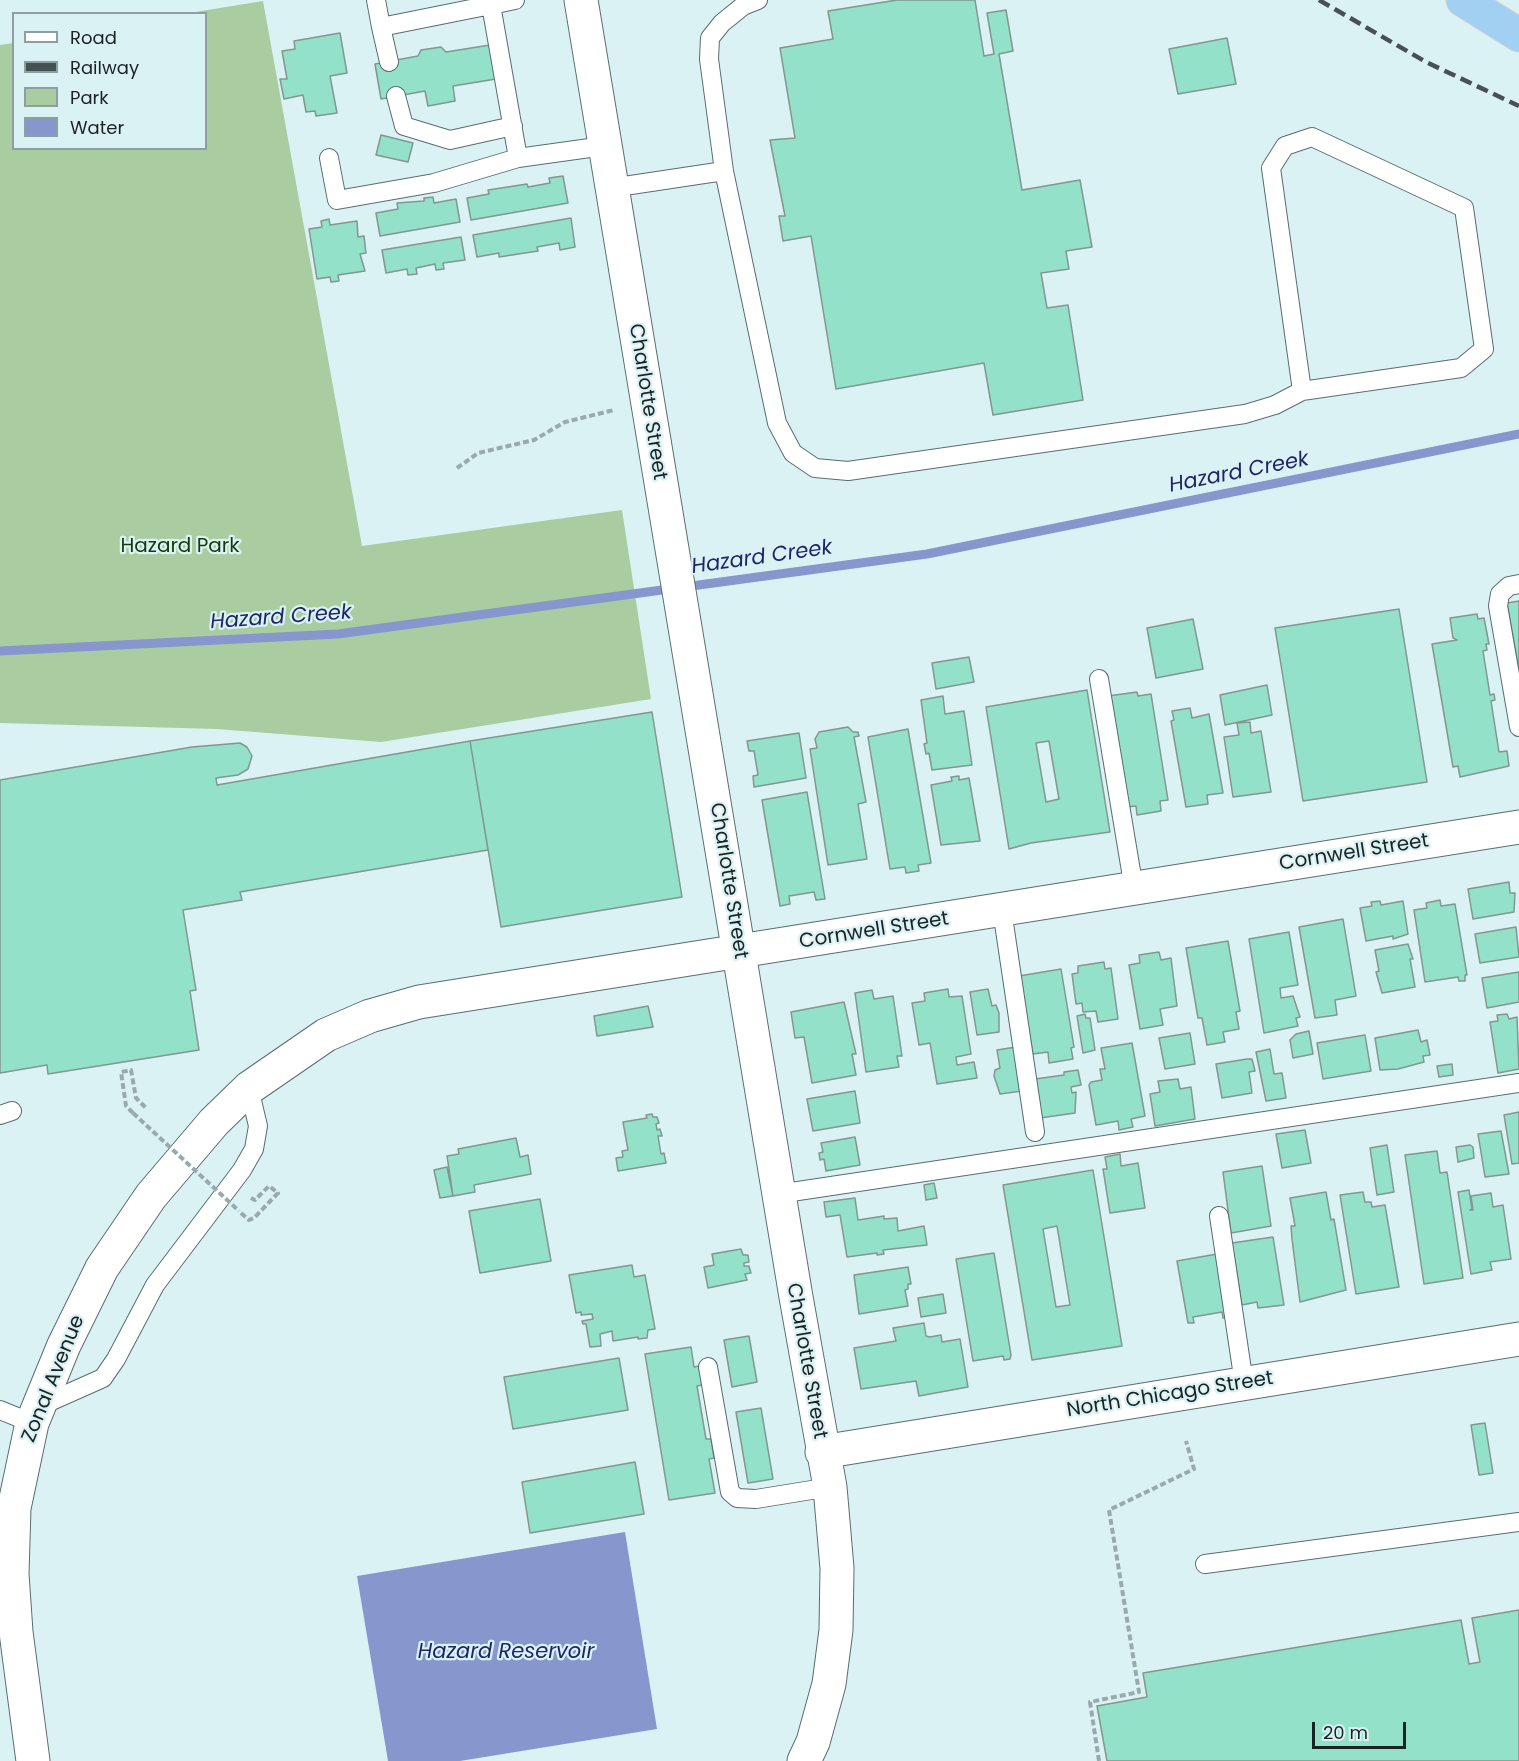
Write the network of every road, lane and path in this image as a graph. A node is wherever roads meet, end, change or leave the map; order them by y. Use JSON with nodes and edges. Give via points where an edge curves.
{"nodes":[{"id":1,"x":376,"y":0,"type":"edge"},
{"id":2,"x":515,"y":0,"type":"edge"},
{"id":3,"x":581,"y":0,"type":"edge"},
{"id":4,"x":758,"y":0,"type":"edge"},
{"id":5,"x":1463,"y":0,"type":"edge"},
{"id":6,"x":491,"y":2,"type":"edge"},
{"id":7,"x":381,"y":27,"type":"junction"},
{"id":8,"x":1519,"y":35,"type":"edge"},
{"id":9,"x":389,"y":62,"type":"dead end"},
{"id":10,"x":396,"y":96,"type":"dead end"},
{"id":11,"x":513,"y":126,"type":"junction"},
{"id":12,"x":604,"y":146,"type":"junction"},
{"id":13,"x":329,"y":158,"type":"dead end"},
{"id":14,"x":518,"y":158,"type":"junction"},
{"id":15,"x":724,"y":171,"type":"junction"},
{"id":16,"x":611,"y":188,"type":"junction"},
{"id":17,"x":1302,"y":391,"type":"junction"},
{"id":18,"x":614,"y":410,"type":"dead end"},
{"id":19,"x":457,"y":468,"type":"dead end"},
{"id":20,"x":1519,"y":584,"type":"edge"},
{"id":21,"x":1099,"y":679,"type":"dead end"},
{"id":22,"x":1519,"y":727,"type":"edge"},
{"id":23,"x":1519,"y":829,"type":"edge"},
{"id":24,"x":1134,"y":889,"type":"junction"},
{"id":25,"x":1002,"y":910,"type":"junction"},
{"id":26,"x":740,"y":953,"type":"junction"},
{"id":27,"x":1519,"y":1083,"type":"edge"},
{"id":28,"x":249,"y":1088,"type":"junction"},
{"id":29,"x":146,"y":1108,"type":"dead end"},
{"id":30,"x":1035,"y":1132,"type":"dead end"},
{"id":31,"x":778,"y":1194,"type":"junction"},
{"id":32,"x":255,"y":1200,"type":"dead end"},
{"id":33,"x":1219,"y":1216,"type":"dead end"},
{"id":34,"x":1519,"y":1339,"type":"edge"},
{"id":35,"x":708,"y":1367,"type":"dead end"},
{"id":36,"x":1244,"y":1383,"type":"junction"},
{"id":37,"x":0,"y":1410,"type":"edge"},
{"id":38,"x":36,"y":1415,"type":"junction"},
{"id":39,"x":1186,"y":1440,"type":"dead end"},
{"id":40,"x":822,"y":1452,"type":"junction"},
{"id":41,"x":830,"y":1487,"type":"junction"},
{"id":42,"x":1519,"y":1522,"type":"edge"},
{"id":43,"x":1206,"y":1564,"type":"dead end"},
{"id":44,"x":33,"y":1761,"type":"edge"},
{"id":45,"x":804,"y":1761,"type":"edge"},
{"id":46,"x":1099,"y":1761,"type":"edge"}],
"edges":[{"from":1,"to":7,"type":"lane"},
{"from":2,"to":6,"type":"lane"},
{"from":3,"to":12,"type":"street","name":"Charlotte Street"},
{"from":4,"to":15,"type":"lane","via":[[743,6],[710,38],[709,58]]},
{"from":5,"to":8,"type":"highway"},
{"from":6,"to":7,"type":"lane"},
{"from":6,"to":11,"type":"lane"},
{"from":7,"to":9,"type":"lane"},
{"from":10,"to":11,"type":"lane","via":[[404,126],[450,140]]},
{"from":11,"to":14,"type":"lane"},
{"from":12,"to":14,"type":"lane"},
{"from":12,"to":16,"type":"street","name":"Charlotte Street"},
{"from":13,"to":14,"type":"lane","via":[[337,200],[434,183]]},
{"from":15,"to":16,"type":"lane"},
{"from":15,"to":17,"type":"lane","via":[[777,423],[793,453],[815,468],[848,471],[1245,414]]},
{"from":16,"to":26,"type":"street","name":"Charlotte Street"},
{"from":17,"to":17,"type":"lane","via":[[1271,168],[1285,146],[1312,137],[1464,208],[1484,349],[1461,368]]},
{"from":18,"to":19,"type":"path","via":[[565,422],[534,440],[495,446]]},
{"from":20,"to":22,"type":"lane","via":[[1500,594],[1498,606]]},
{"from":21,"to":24,"type":"lane"},
{"from":23,"to":24,"type":"street","name":"Cornwell Street"},
{"from":24,"to":25,"type":"street","name":"Cornwell Street"},
{"from":25,"to":26,"type":"street","name":"Cornwell Street"},
{"from":25,"to":30,"type":"lane"},
{"from":26,"to":28,"type":"street","name":"Cornwell Street","via":[[419,1002],[370,1016],[326,1035]]},
{"from":26,"to":31,"type":"street","name":"Charlotte Street"},
{"from":27,"to":31,"type":"lane"},
{"from":28,"to":38,"type":"street","name":"Zonal Avenue","via":[[214,1122],[151,1196],[102,1268],[64,1345]]},
{"from":28,"to":38,"type":"lane","via":[[258,1125],[255,1149],[242,1170],[155,1285],[103,1378]]},
{"from":29,"to":32,"type":"path","bridge":true,"via":[[136,1098],[131,1070],[121,1072],[126,1106],[249,1220],[278,1193],[269,1186]]},
{"from":31,"to":40,"type":"street","name":"Charlotte Street"},
{"from":33,"to":36,"type":"lane"},
{"from":34,"to":36,"type":"street","name":"North Chicago Street"},
{"from":35,"to":41,"type":"lane","via":[[730,1492],[737,1498],[756,1499]]},
{"from":36,"to":40,"type":"street","name":"North Chicago Street"},
{"from":37,"to":38,"type":"lane"},
{"from":38,"to":44,"type":"street","name":"Zonal Avenue","via":[[14,1508],[12,1574]]},
{"from":39,"to":46,"type":"path","via":[[1194,1469],[1109,1510],[1139,1692],[1090,1702]]},
{"from":40,"to":41,"type":"street","name":"Charlotte Street"},
{"from":41,"to":45,"type":"street","name":"Charlotte Street","via":[[837,1568],[836,1630],[829,1684]]},
{"from":42,"to":43,"type":"lane"}]}
